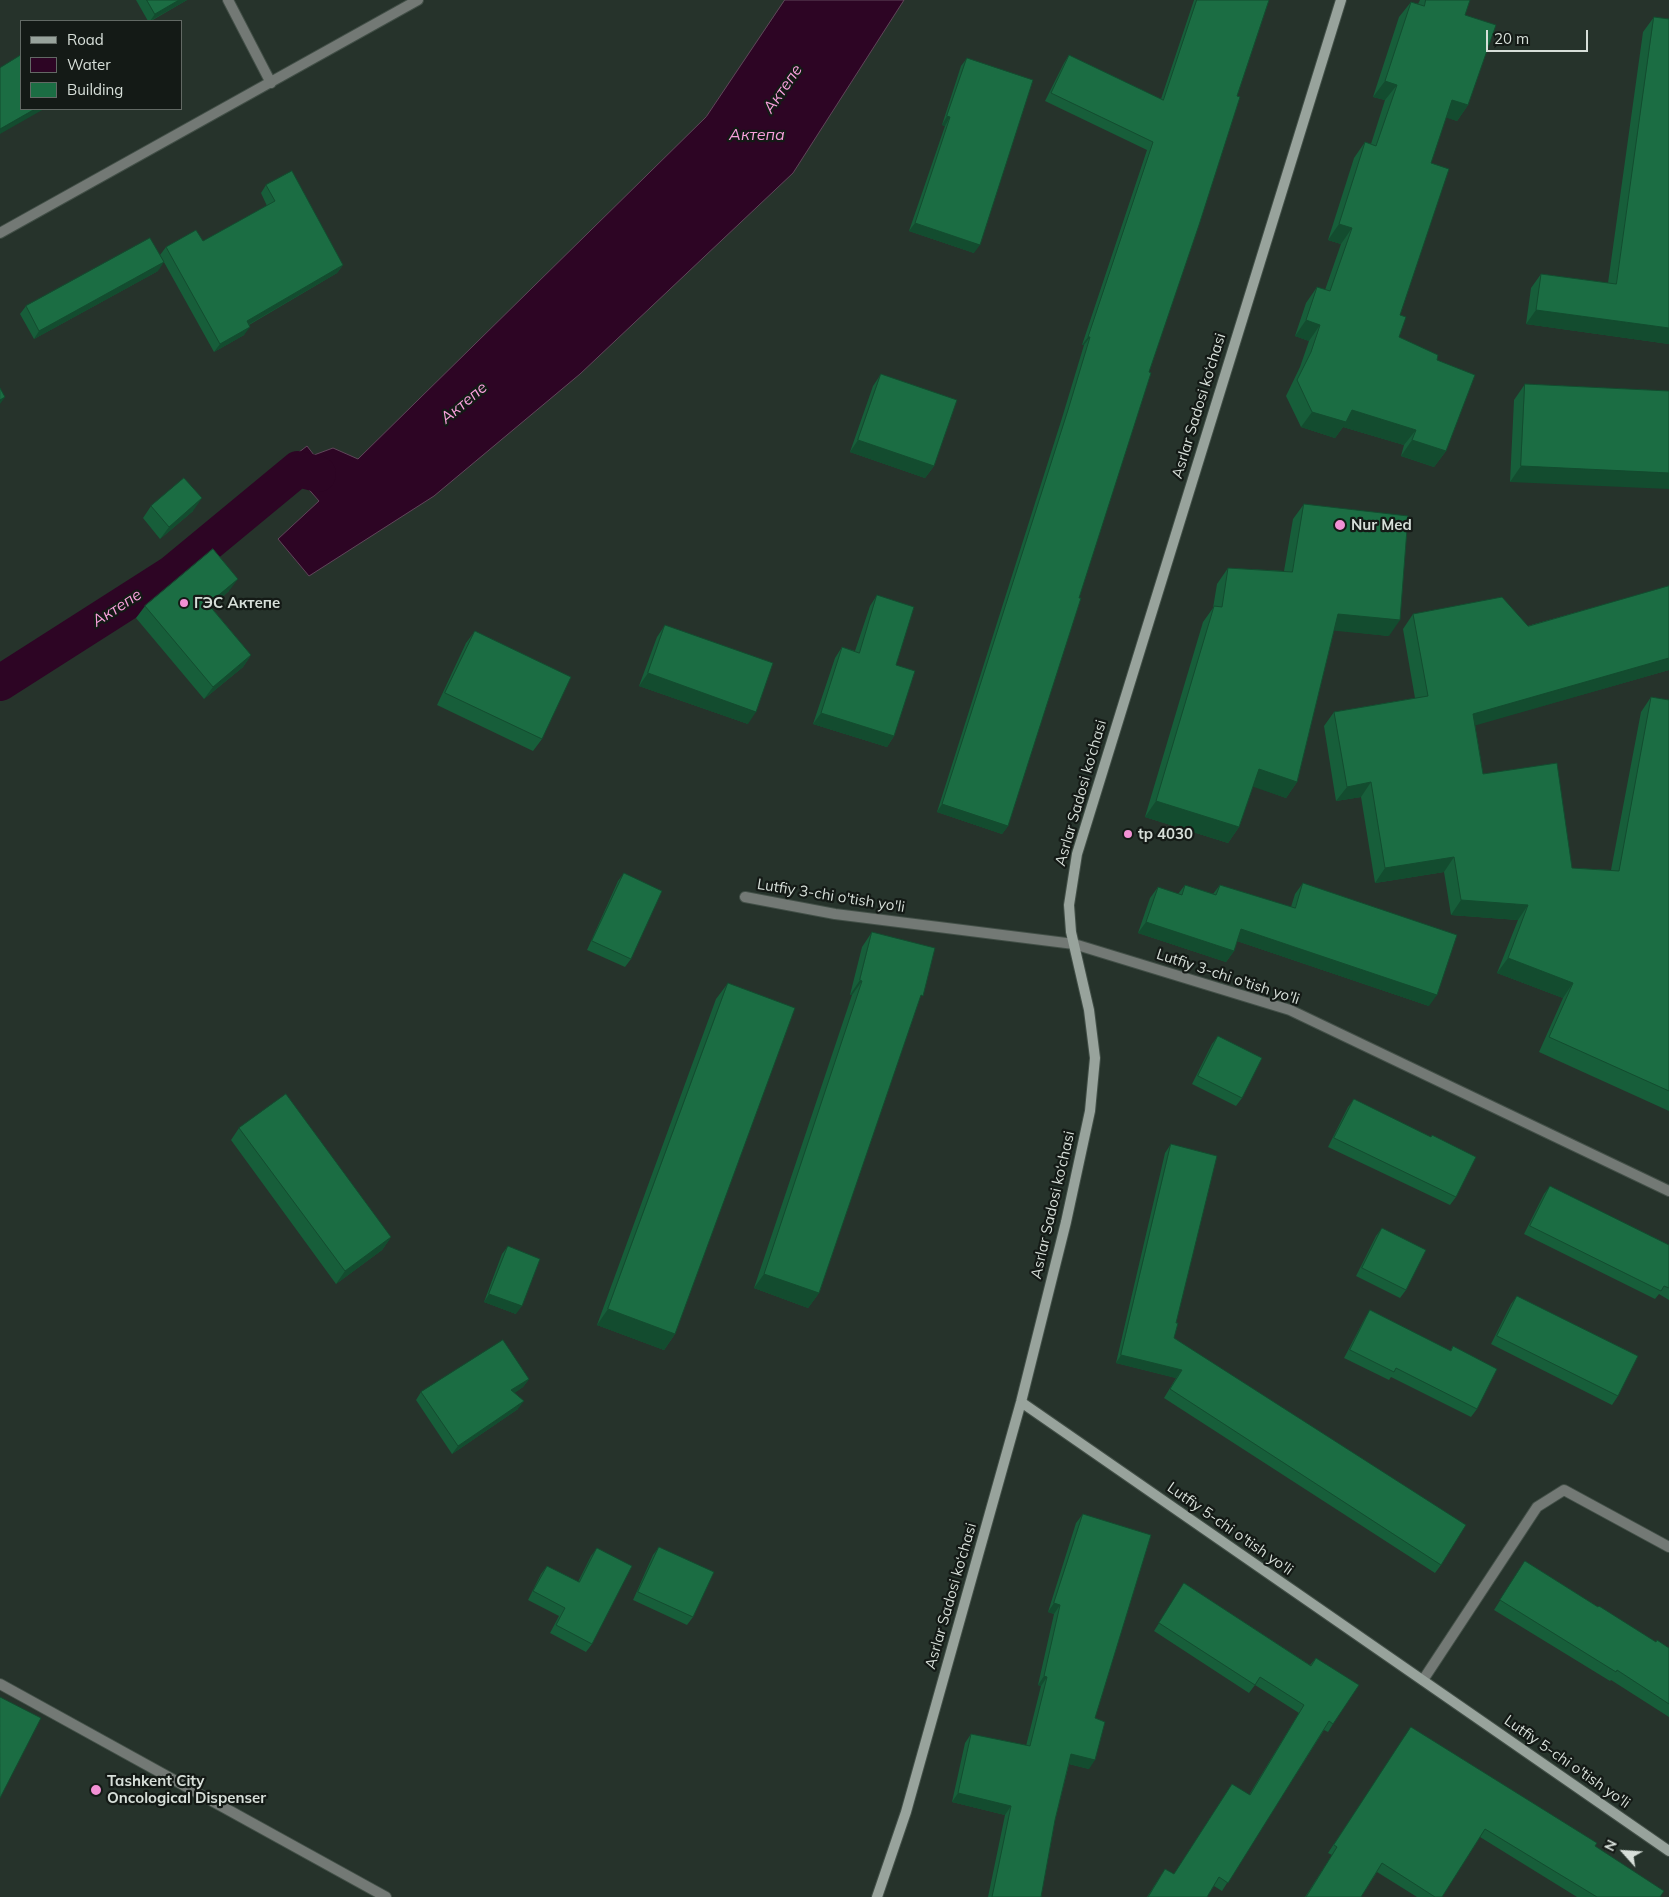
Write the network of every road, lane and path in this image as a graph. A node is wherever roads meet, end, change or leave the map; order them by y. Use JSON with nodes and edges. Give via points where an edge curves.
{"nodes":[{"id":1,"x":228,"y":0,"type":"edge"},
{"id":2,"x":418,"y":0,"type":"edge"},
{"id":3,"x":1341,"y":0,"type":"edge"},
{"id":4,"x":271,"y":83,"type":"junction"},
{"id":5,"x":0,"y":234,"type":"edge"},
{"id":6,"x":745,"y":897,"type":"dead end"},
{"id":7,"x":1074,"y":944,"type":"junction"},
{"id":8,"x":1669,"y":1191,"type":"edge"},
{"id":9,"x":1021,"y":1402,"type":"junction"},
{"id":10,"x":1669,"y":1547,"type":"edge"},
{"id":11,"x":1423,"y":1680,"type":"junction"},
{"id":12,"x":0,"y":1684,"type":"edge"},
{"id":13,"x":1669,"y":1851,"type":"edge"},
{"id":14,"x":386,"y":1897,"type":"edge"},
{"id":15,"x":876,"y":1897,"type":"edge"}],
"edges":[{"from":1,"to":4,"type":"street"},
{"from":2,"to":4,"type":"street"},
{"from":3,"to":7,"type":"street","name":"Asrlar Sadosi ko‘chasi","via":[[1077,854],[1069,905]]},
{"from":4,"to":5,"type":"street"},
{"from":6,"to":7,"type":"street","name":"Lutfiy 3-chi o'tish yo'li","via":[[835,914]]},
{"from":7,"to":8,"type":"street","name":"Lutfiy 3-chi o'tish yo'li","via":[[1290,1010]]},
{"from":7,"to":9,"type":"street","name":"Asrlar Sadosi ko‘chasi","via":[[1089,1010],[1094,1058],[1090,1111]]},
{"from":9,"to":11,"type":"street","name":"Lutfiy 5-chi o'tish yo'li"},
{"from":9,"to":15,"type":"street","name":"Asrlar Sadosi ko‘chasi","via":[[906,1812]]},
{"from":10,"to":11,"type":"street","via":[[1564,1490],[1537,1507]]},
{"from":11,"to":13,"type":"street","name":"Lutfiy 5-chi o'tish yo'li"},
{"from":12,"to":14,"type":"street"}]}
